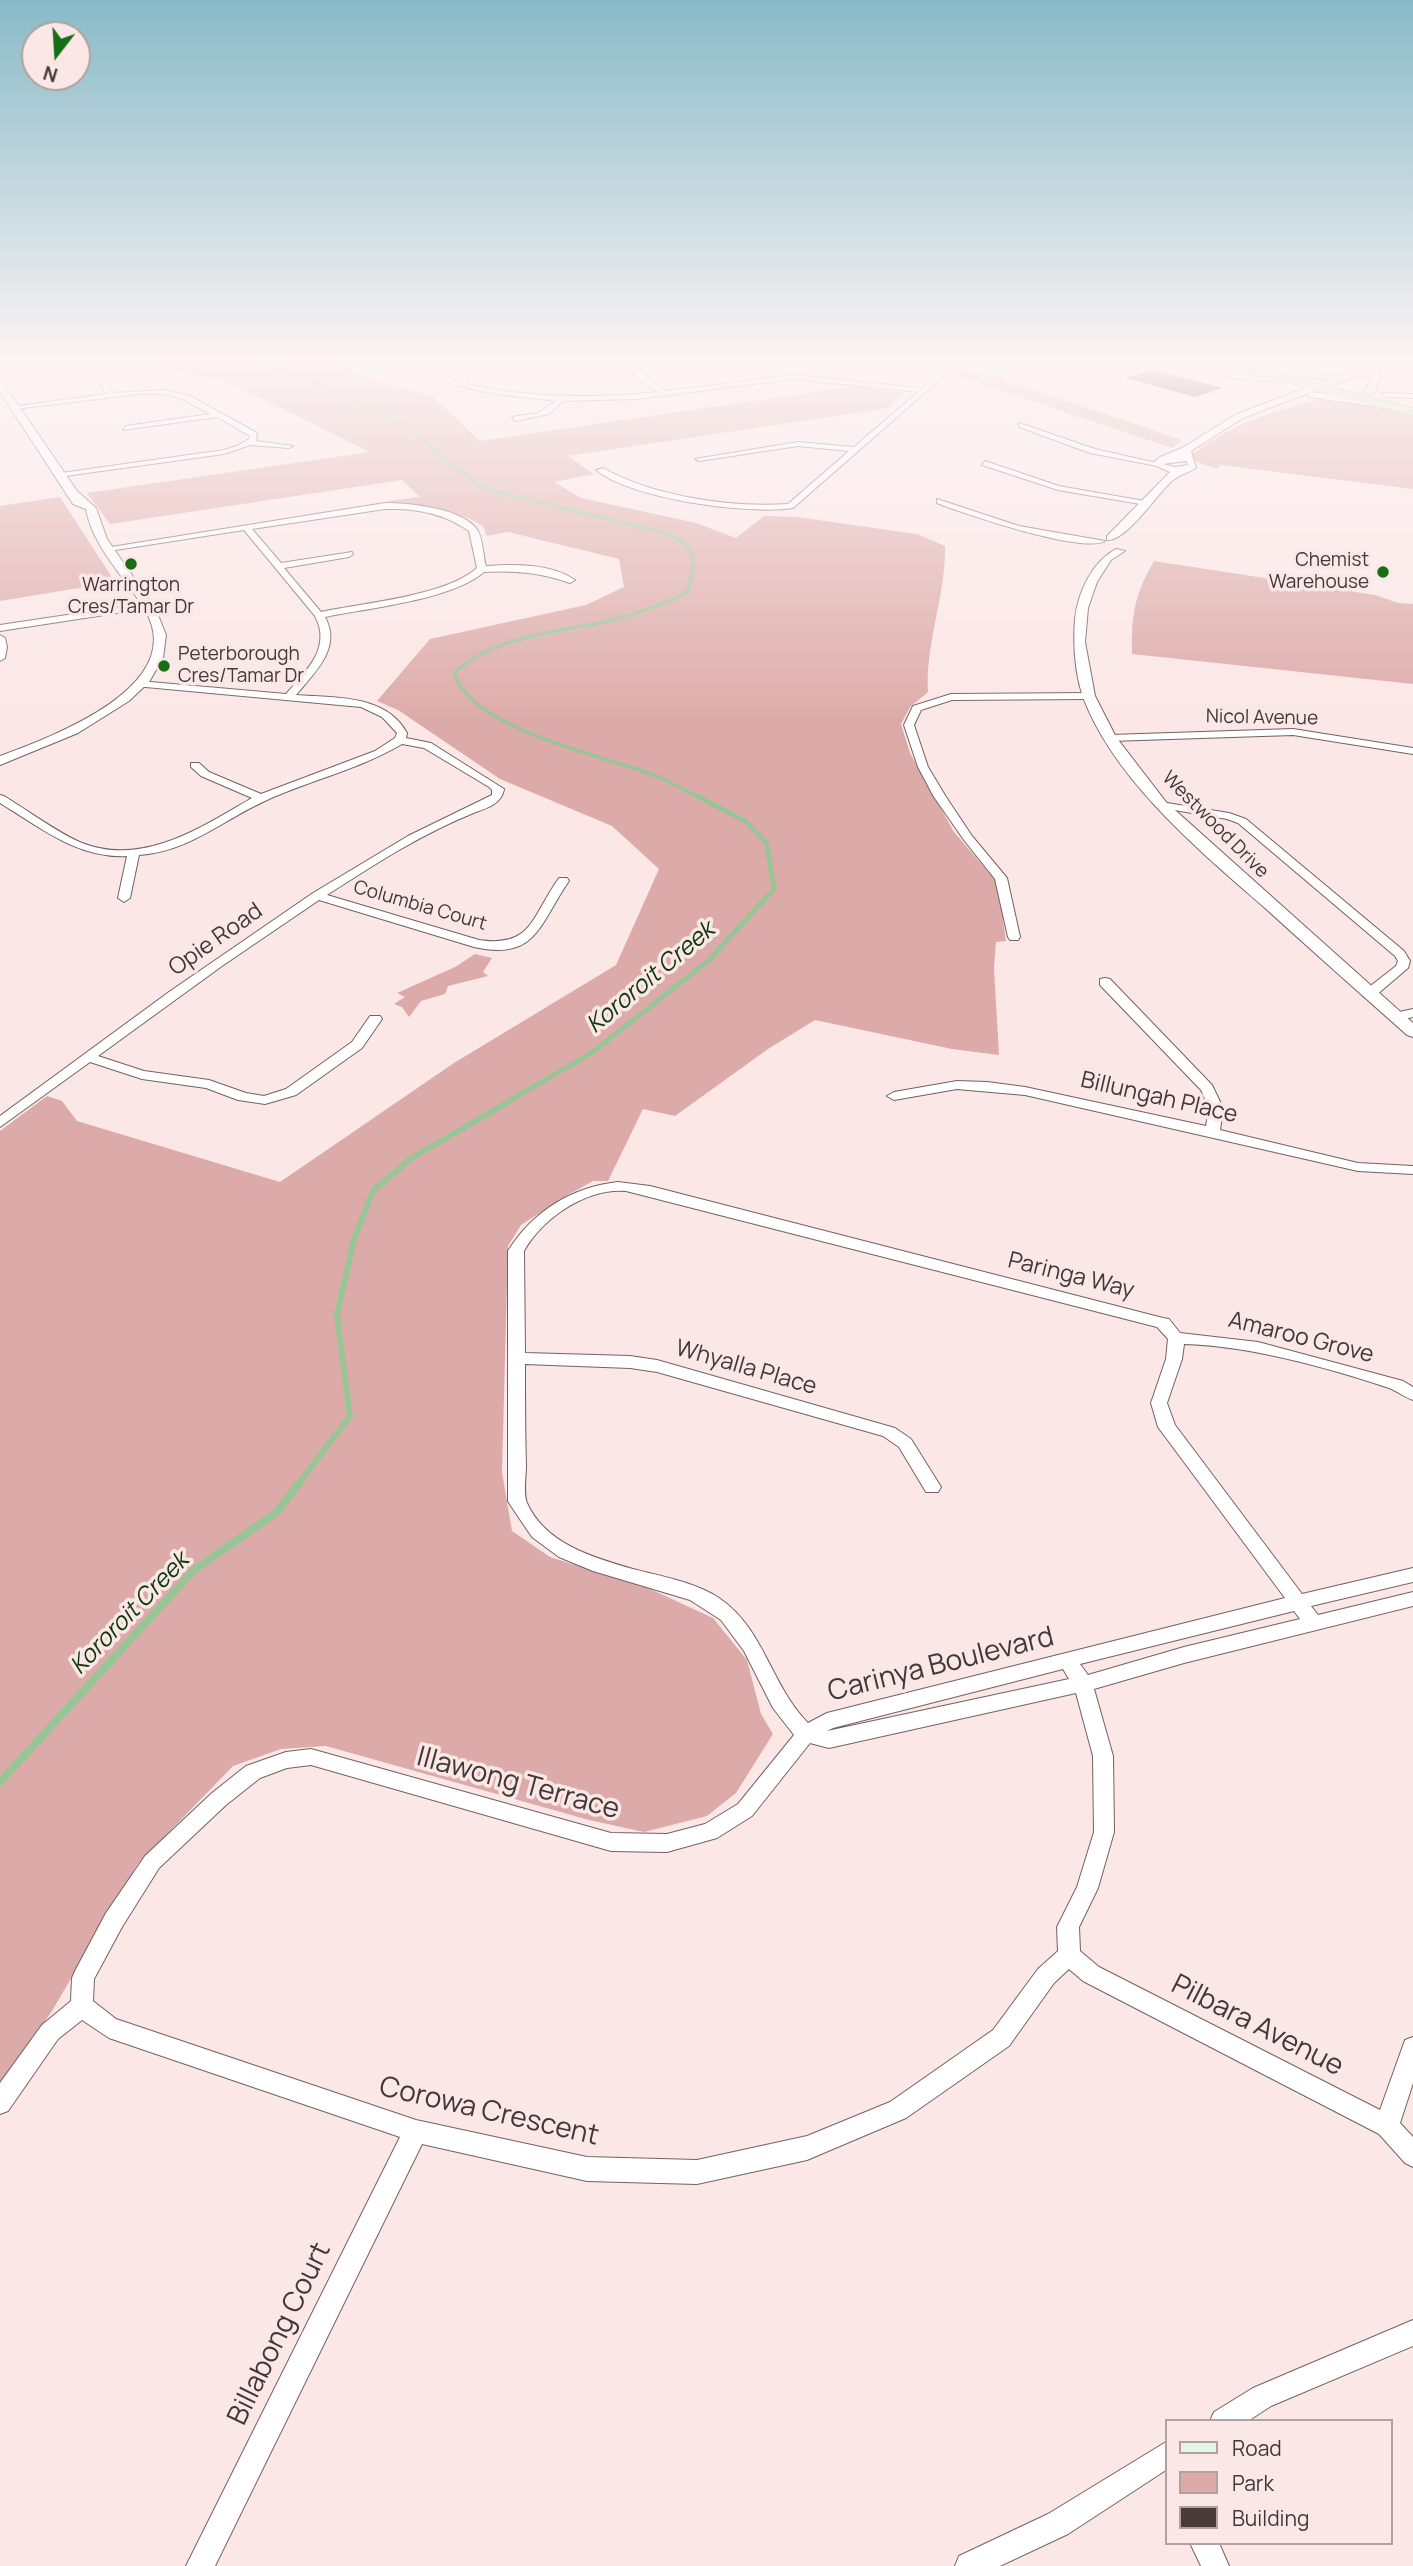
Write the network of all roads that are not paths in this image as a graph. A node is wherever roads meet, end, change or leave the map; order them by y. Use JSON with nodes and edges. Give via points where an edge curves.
{"nodes":[{"id":1,"x":65,"y":482,"type":"edge"},
{"id":2,"x":621,"y":482,"type":"edge"},
{"id":3,"x":819,"y":482,"type":"edge"},
{"id":4,"x":1040,"y":482,"type":"edge"},
{"id":5,"x":1156,"y":482,"type":"edge"},
{"id":6,"x":940,"y":500,"type":"dead end"},
{"id":7,"x":1146,"y":502,"type":"junction"},
{"id":8,"x":246,"y":527,"type":"junction"},
{"id":9,"x":1126,"y":542,"type":"junction"},
{"id":10,"x":1104,"y":546,"type":"junction"},
{"id":11,"x":109,"y":548,"type":"junction"},
{"id":12,"x":349,"y":554,"type":"dead end"},
{"id":13,"x":278,"y":566,"type":"junction"},
{"id":14,"x":482,"y":569,"type":"junction"},
{"id":15,"x":570,"y":580,"type":"dead end"},
{"id":16,"x":146,"y":604,"type":"junction"},
{"id":17,"x":319,"y":615,"type":"junction"},
{"id":18,"x":0,"y":628,"type":"edge"},
{"id":19,"x":0,"y":638,"type":"edge"},
{"id":20,"x":0,"y":657,"type":"edge"},
{"id":21,"x":137,"y":686,"type":"junction"},
{"id":22,"x":1089,"y":696,"type":"junction"},
{"id":23,"x":289,"y":697,"type":"junction"},
{"id":24,"x":400,"y":740,"type":"junction"},
{"id":25,"x":1113,"y":742,"type":"junction"},
{"id":26,"x":1413,"y":751,"type":"edge"},
{"id":27,"x":1413,"y":758,"type":"edge"},
{"id":28,"x":0,"y":761,"type":"edge"},
{"id":29,"x":195,"y":765,"type":"dead end"},
{"id":30,"x":0,"y":798,"type":"edge"},
{"id":31,"x":261,"y":798,"type":"junction"},
{"id":32,"x":1161,"y":805,"type":"junction"},
{"id":33,"x":134,"y":852,"type":"junction"},
{"id":34,"x":563,"y":881,"type":"dead end"},
{"id":35,"x":317,"y":896,"type":"junction"},
{"id":36,"x":124,"y":898,"type":"dead end"},
{"id":37,"x":1014,"y":937,"type":"dead end"},
{"id":38,"x":1105,"y":982,"type":"dead end"},
{"id":39,"x":1369,"y":994,"type":"junction"},
{"id":40,"x":1413,"y":1013,"type":"edge"},
{"id":41,"x":1395,"y":1017,"type":"junction"},
{"id":42,"x":375,"y":1019,"type":"dead end"},
{"id":43,"x":1413,"y":1032,"type":"edge"},
{"id":44,"x":88,"y":1057,"type":"junction"},
{"id":45,"x":894,"y":1096,"type":"dead end"},
{"id":46,"x":0,"y":1123,"type":"edge"},
{"id":47,"x":1212,"y":1132,"type":"junction"},
{"id":48,"x":1413,"y":1170,"type":"edge"},
{"id":49,"x":1176,"y":1338,"type":"junction"},
{"id":50,"x":518,"y":1358,"type":"junction"},
{"id":51,"x":1413,"y":1394,"type":"edge"},
{"id":52,"x":932,"y":1487,"type":"dead end"},
{"id":53,"x":1413,"y":1575,"type":"edge"},
{"id":54,"x":1413,"y":1599,"type":"edge"},
{"id":55,"x":1299,"y":1603,"type":"junction"},
{"id":56,"x":1314,"y":1624,"type":"junction"},
{"id":57,"x":1068,"y":1661,"type":"junction"},
{"id":58,"x":1083,"y":1684,"type":"junction"},
{"id":59,"x":806,"y":1734,"type":"junction"},
{"id":60,"x":1069,"y":1955,"type":"junction"},
{"id":61,"x":82,"y":2006,"type":"junction"},
{"id":62,"x":1413,"y":2048,"type":"edge"},
{"id":63,"x":0,"y":2103,"type":"edge"},
{"id":64,"x":1387,"y":2126,"type":"junction"},
{"id":65,"x":416,"y":2131,"type":"junction"},
{"id":66,"x":1413,"y":2155,"type":"edge"},
{"id":67,"x":1413,"y":2333,"type":"edge"},
{"id":68,"x":1226,"y":2419,"type":"edge"},
{"id":69,"x":1164,"y":2461,"type":"edge"},
{"id":70,"x":1204,"y":2545,"type":"edge"},
{"id":71,"x":200,"y":2566,"type":"edge"},
{"id":72,"x":970,"y":2566,"type":"edge"},
{"id":73,"x":1215,"y":2566,"type":"edge"}],
"edges":[{"from":1,"to":11,"type":"street"},
{"from":2,"to":3,"type":"street","via":[[651,491],[781,507],[796,502]]},
{"from":4,"to":7,"type":"street"},
{"from":5,"to":7,"type":"street"},
{"from":6,"to":10,"type":"street","via":[[1007,526]]},
{"from":7,"to":9,"type":"street"},
{"from":8,"to":11,"type":"street"},
{"from":8,"to":13,"type":"street"},
{"from":8,"to":14,"type":"street","via":[[376,507],[419,508],[470,527]]},
{"from":9,"to":10,"type":"street"},
{"from":9,"to":10,"type":"street"},
{"from":10,"to":22,"type":"street","name":"Westwood Drive","via":[[1082,608],[1079,642]]},
{"from":11,"to":16,"type":"street"},
{"from":12,"to":13,"type":"street"},
{"from":13,"to":17,"type":"street"},
{"from":14,"to":15,"type":"street","via":[[526,568]]},
{"from":14,"to":17,"type":"street","via":[[457,586]]},
{"from":16,"to":18,"type":"street"},
{"from":16,"to":21,"type":"street","via":[[160,639],[155,662]]},
{"from":17,"to":23,"type":"street","via":[[328,629],[327,646]]},
{"from":19,"to":20,"type":"street"},
{"from":21,"to":23,"type":"street"},
{"from":21,"to":28,"type":"street","via":[[102,715]]},
{"from":22,"to":25,"type":"street","name":"Westwood Drive"},
{"from":22,"to":37,"type":"street","via":[[945,697],[918,708],[909,725],[923,767],[940,797],[1001,878]]},
{"from":23,"to":24,"type":"street","via":[[370,707],[397,724]]},
{"from":24,"to":31,"type":"street","via":[[379,753]]},
{"from":24,"to":35,"type":"street","name":"Opie Road","via":[[427,745],[471,773],[492,795],[489,803],[387,853]]},
{"from":25,"to":26,"type":"street","name":"Nicol Avenue","via":[[1293,732]]},
{"from":25,"to":27,"type":"street","name":"Nicol Avenue","via":[[1286,739]]},
{"from":25,"to":32,"type":"street","name":"Westwood Drive"},
{"from":29,"to":31,"type":"street","via":[[205,774]]},
{"from":30,"to":33,"type":"street","via":[[79,846]]},
{"from":31,"to":33,"type":"street","via":[[190,839]]},
{"from":32,"to":39,"type":"street","name":"Westwood Drive"},
{"from":32,"to":39,"type":"street","via":[[1242,821],[1400,954],[1402,968]]},
{"from":33,"to":36,"type":"street"},
{"from":34,"to":35,"type":"street","name":"Columbia Court","via":[[530,934],[519,944],[504,947],[478,944]]},
{"from":35,"to":44,"type":"street","name":"Opie Road"},
{"from":38,"to":47,"type":"street","via":[[1207,1088],[1216,1108]]},
{"from":39,"to":41,"type":"street","name":"Westwood Drive"},
{"from":40,"to":41,"type":"street"},
{"from":41,"to":43,"type":"street","name":"Westwood Drive"},
{"from":42,"to":44,"type":"street","via":[[357,1045],[291,1092],[265,1100],[209,1084],[142,1075]]},
{"from":44,"to":46,"type":"street","name":"Opie Road"},
{"from":45,"to":47,"type":"street","name":"Billungah Place","via":[[957,1085],[987,1086]]},
{"from":47,"to":48,"type":"street","name":"Billungah Place","via":[[1358,1167]]},
{"from":49,"to":50,"type":"street","name":"Paringa Way","via":[[1163,1322],[619,1186],[592,1190],[524,1234],[516,1251]]},
{"from":49,"to":51,"type":"street","name":"Amaroo Grove","via":[[1202,1337],[1243,1345],[1398,1385]]},
{"from":49,"to":55,"type":"street","via":[[1159,1403],[1167,1427]]},
{"from":50,"to":52,"type":"street","name":"Whyalla Place","via":[[657,1366],[889,1432],[905,1443]]},
{"from":50,"to":59,"type":"street","via":[[516,1501],[539,1533],[568,1554],[709,1601],[735,1619],[790,1721]]},
{"from":53,"to":55,"type":"street","name":"Carinya Boulevard"},
{"from":54,"to":56,"type":"street","name":"Carinya Boulevard"},
{"from":55,"to":56,"type":"street"},
{"from":55,"to":57,"type":"street","name":"Carinya Boulevard"},
{"from":56,"to":58,"type":"street","name":"Carinya Boulevard"},
{"from":57,"to":58,"type":"street"},
{"from":57,"to":59,"type":"street","name":"Carinya Boulevard","via":[[827,1721]]},
{"from":58,"to":59,"type":"street","name":"Carinya Boulevard","via":[[829,1740]]},
{"from":58,"to":60,"type":"street","via":[[1103,1756],[1104,1832],[1087,1888],[1068,1927]]},
{"from":59,"to":61,"type":"street","name":"Illawong Terrace","via":[[745,1810],[710,1832],[667,1843],[611,1842],[311,1757],[253,1772],[152,1862],[83,1978]]},
{"from":60,"to":64,"type":"street","name":"Pilbara Avenue","via":[[1091,1974]]},
{"from":60,"to":65,"type":"street","name":"Corowa Crescent","via":[[1046,1976],[1001,2038],[898,2110],[807,2148],[696,2172],[587,2169]]},
{"from":61,"to":63,"type":"street","via":[[50,2032]]},
{"from":61,"to":65,"type":"street","name":"Corowa Crescent","via":[[109,2027]]},
{"from":62,"to":64,"type":"street"},
{"from":64,"to":66,"type":"street","name":"Pilbara Avenue"},
{"from":65,"to":71,"type":"street","name":"Billabong Court"},
{"from":67,"to":68,"type":"street","via":[[1262,2397]]},
{"from":69,"to":72,"type":"street","via":[[1058,2524]]},
{"from":70,"to":73,"type":"street"}]}
